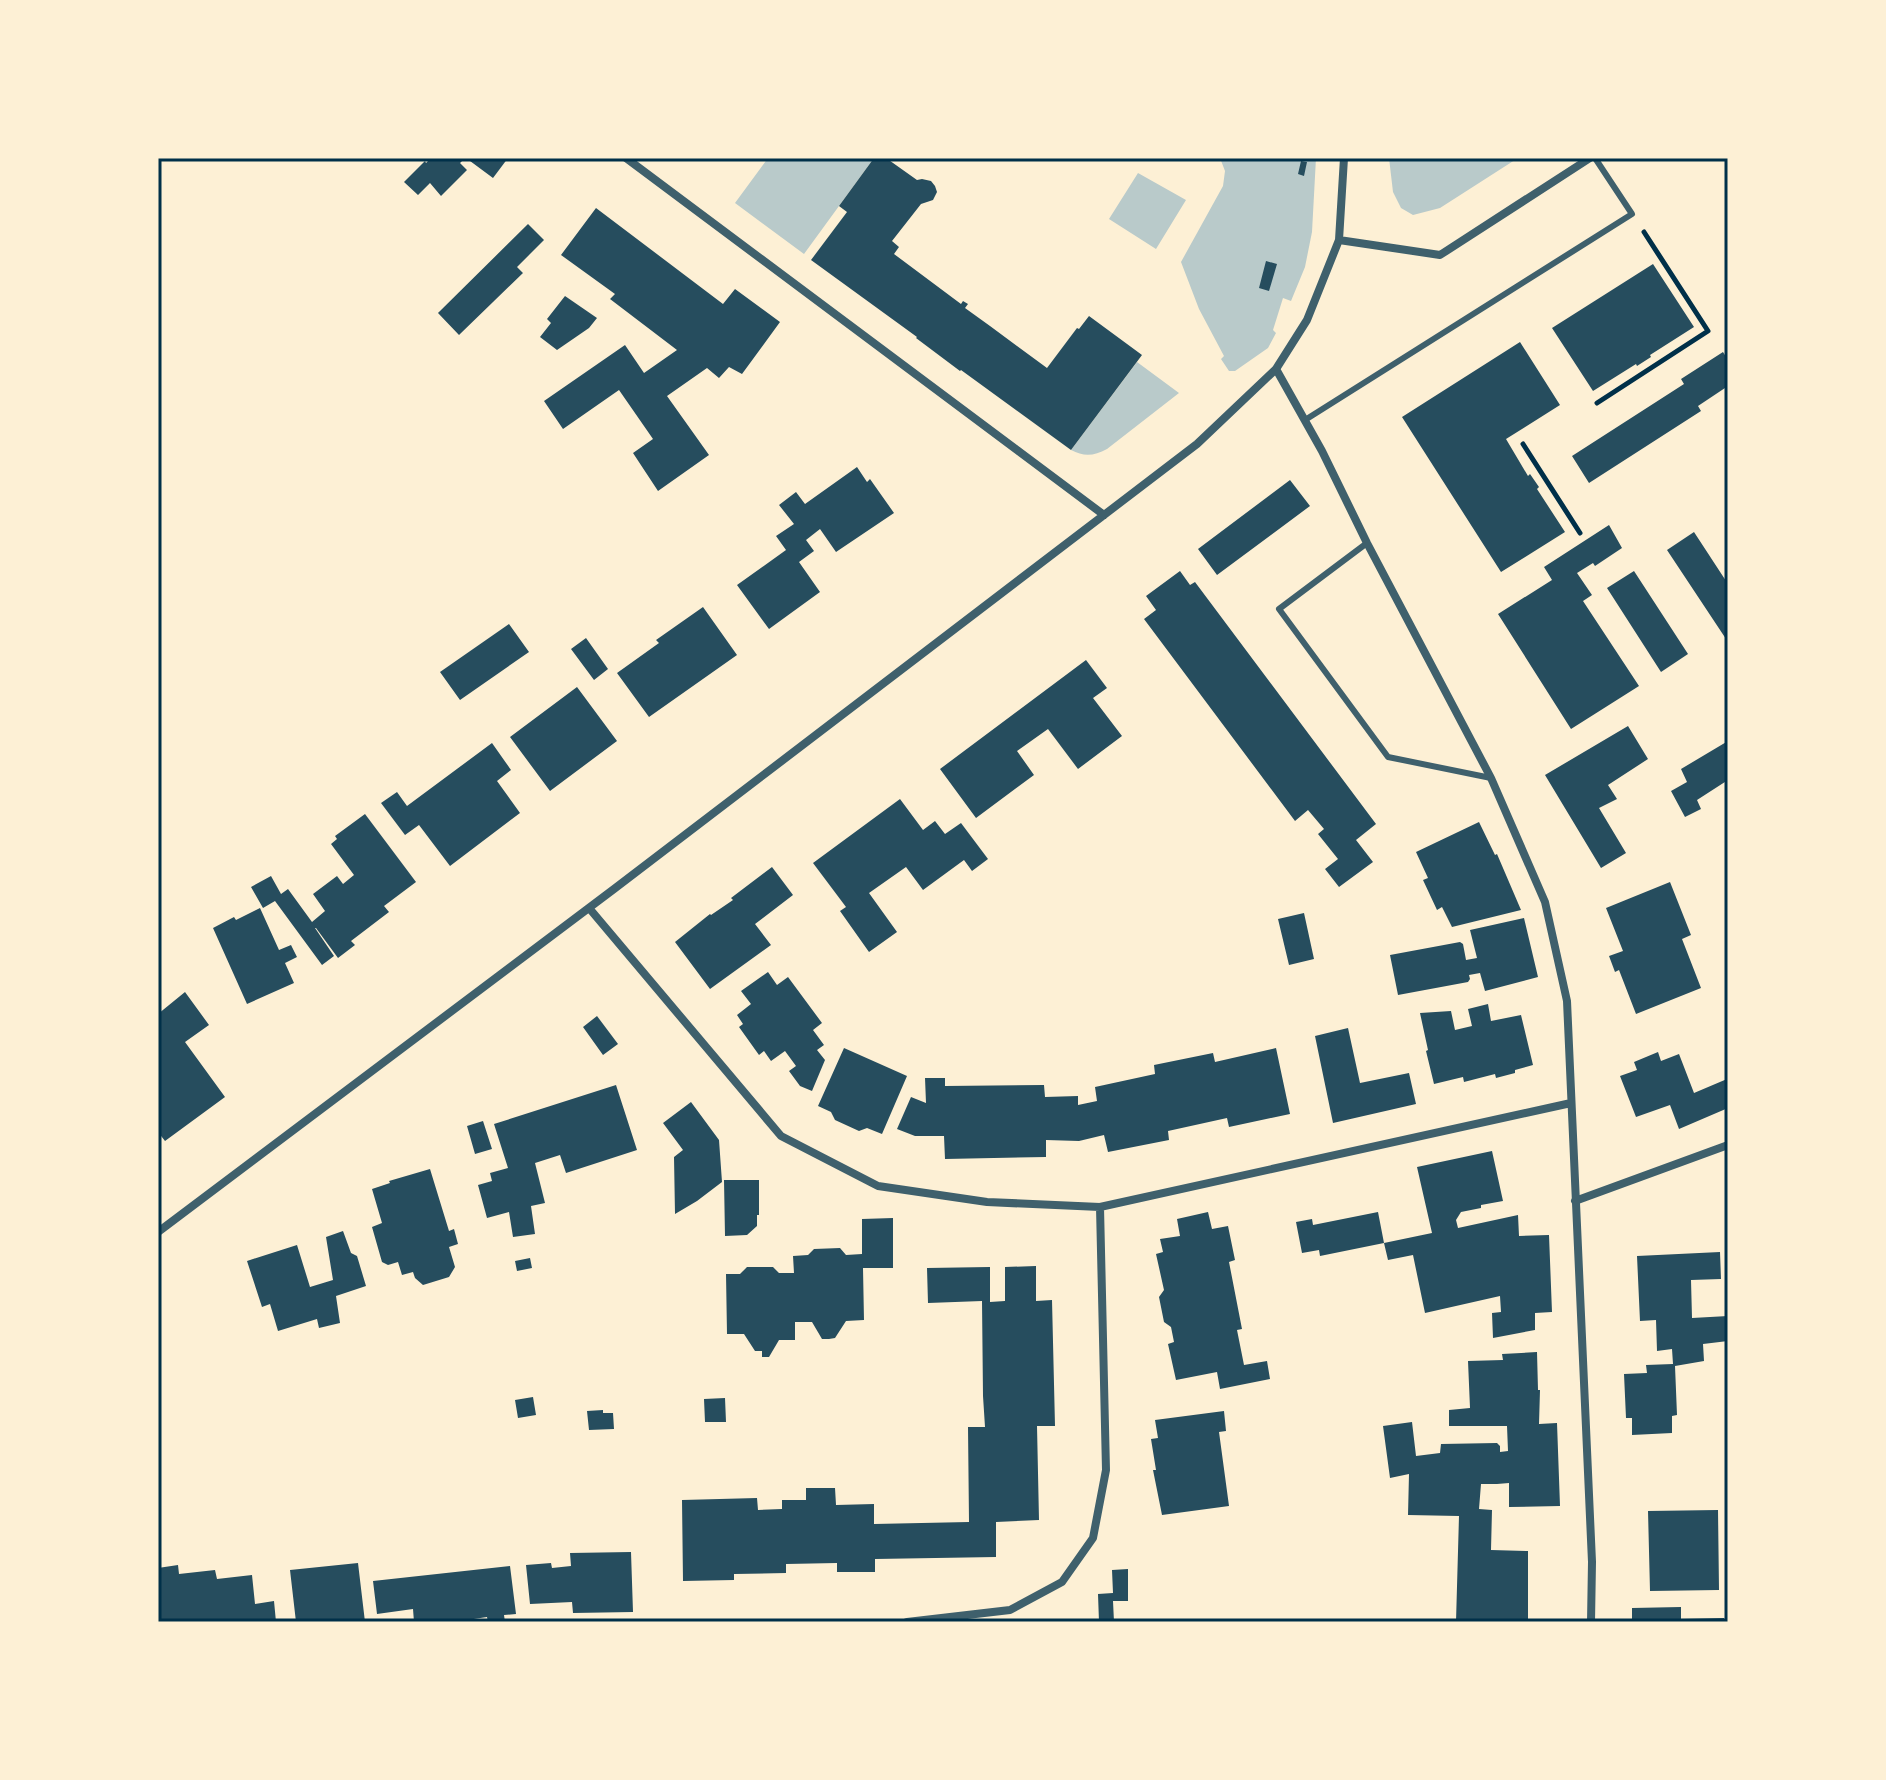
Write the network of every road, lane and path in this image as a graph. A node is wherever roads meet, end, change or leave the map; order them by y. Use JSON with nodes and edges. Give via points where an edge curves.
{"nodes":[{"id":1,"x":626,"y":158,"type":"edge"},
{"id":2,"x":1344,"y":158,"type":"edge"},
{"id":3,"x":1592,"y":158,"type":"edge"},
{"id":4,"x":1632,"y":214,"type":"junction"},
{"id":5,"x":1339,"y":240,"type":"junction"},
{"id":6,"x":1276,"y":369,"type":"junction"},
{"id":7,"x":1597,"y":403,"type":"dead end"},
{"id":8,"x":1305,"y":420,"type":"junction"},
{"id":9,"x":1523,"y":444,"type":"dead end"},
{"id":10,"x":1104,"y":515,"type":"junction"},
{"id":11,"x":1580,"y":533,"type":"dead end"},
{"id":12,"x":1367,"y":543,"type":"junction"},
{"id":13,"x":1491,"y":778,"type":"junction"},
{"id":14,"x":589,"y":908,"type":"junction"},
{"id":15,"x":1571,"y":1103,"type":"junction"},
{"id":16,"x":1728,"y":1145,"type":"edge"},
{"id":17,"x":1575,"y":1201,"type":"junction"},
{"id":18,"x":1100,"y":1207,"type":"junction"},
{"id":19,"x":158,"y":1232,"type":"edge"},
{"id":20,"x":907,"y":1622,"type":"edge"},
{"id":21,"x":1591,"y":1622,"type":"edge"}],
"edges":[{"from":1,"to":10,"type":"street"},
{"from":2,"to":5,"type":"street"},
{"from":3,"to":4,"type":"lane"},
{"from":3,"to":5,"type":"street","via":[[1440,255]]},
{"from":4,"to":7,"type":"path","via":[[1708,331]]},
{"from":4,"to":8,"type":"lane"},
{"from":5,"to":6,"type":"street","via":[[1307,320]]},
{"from":6,"to":8,"type":"street"},
{"from":6,"to":10,"type":"street","via":[[1197,444]]},
{"from":8,"to":12,"type":"street"},
{"from":9,"to":11,"type":"path"},
{"from":10,"to":14,"type":"street"},
{"from":12,"to":13,"type":"street"},
{"from":12,"to":13,"type":"lane","via":[[1279,609],[1388,757]]},
{"from":13,"to":15,"type":"street","via":[[1545,902],[1567,1001]]},
{"from":14,"to":18,"type":"street","via":[[781,1136],[878,1186],[987,1202]]},
{"from":14,"to":19,"type":"street"},
{"from":15,"to":17,"type":"street"},
{"from":15,"to":18,"type":"street"},
{"from":16,"to":17,"type":"street"},
{"from":17,"to":21,"type":"street"},
{"from":18,"to":20,"type":"street","via":[[1106,1470],[1093,1538],[1062,1582],[1010,1610]]}]}
